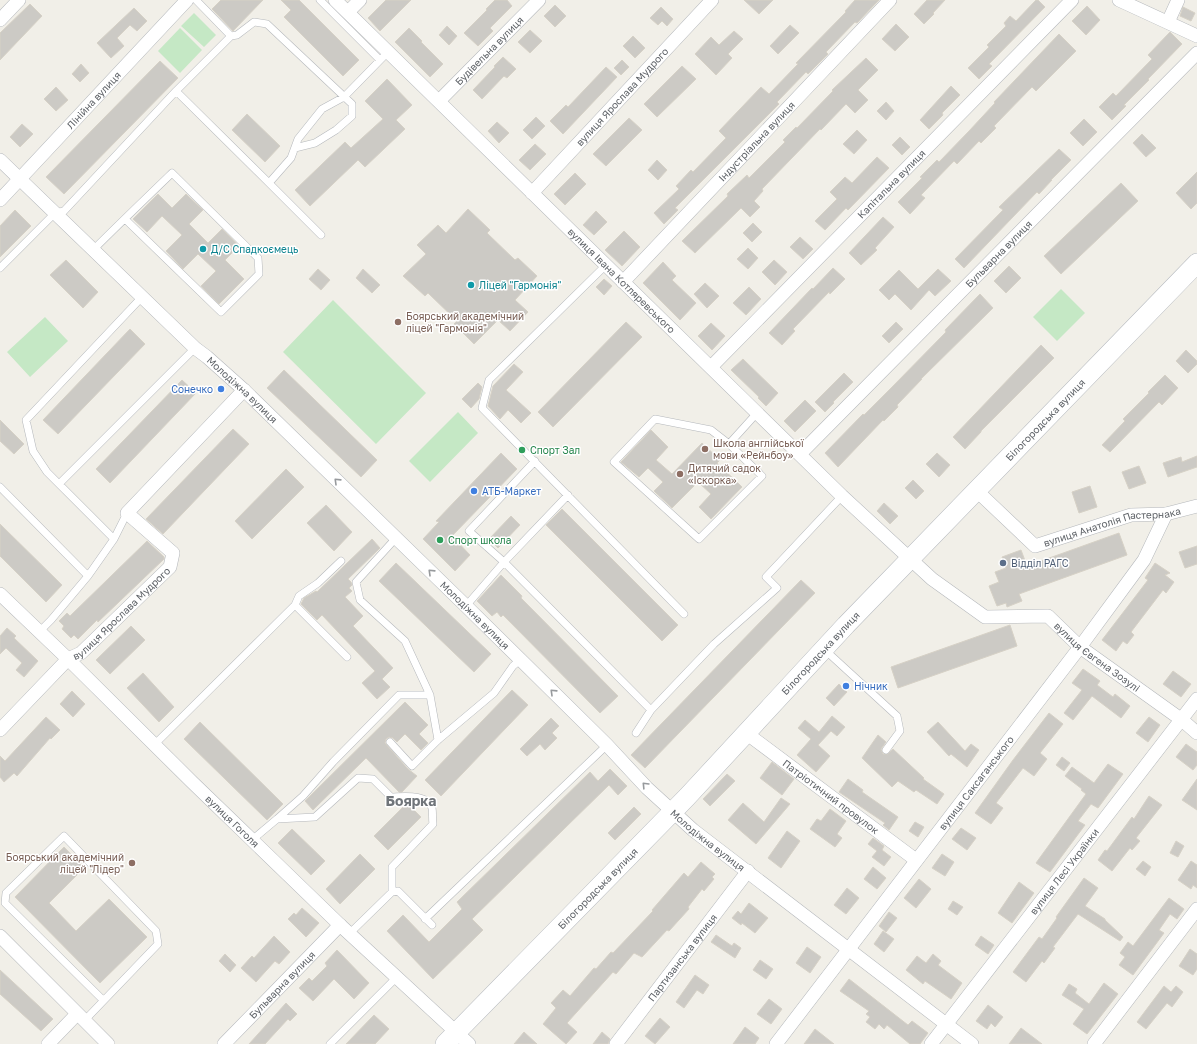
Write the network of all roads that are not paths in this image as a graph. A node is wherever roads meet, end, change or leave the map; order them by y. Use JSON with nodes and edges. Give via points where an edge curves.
{"nodes":[{"id":1,"x":19,"y":0,"type":"edge"},
{"id":2,"x":187,"y":0,"type":"edge"},
{"id":3,"x":196,"y":0,"type":"edge"},
{"id":4,"x":320,"y":0,"type":"edge"},
{"id":5,"x":335,"y":0,"type":"edge"},
{"id":6,"x":360,"y":0,"type":"edge"},
{"id":7,"x":539,"y":0,"type":"edge"},
{"id":8,"x":712,"y":0,"type":"edge"},
{"id":9,"x":890,"y":0,"type":"edge"},
{"id":10,"x":1072,"y":0,"type":"edge"},
{"id":11,"x":1120,"y":0,"type":"edge"},
{"id":12,"x":1178,"y":0,"type":"edge"},
{"id":13,"x":348,"y":12,"type":"junction"},
{"id":14,"x":0,"y":20,"type":"edge"},
{"id":15,"x":1168,"y":22,"type":"junction"},
{"id":16,"x":230,"y":36,"type":"junction"},
{"id":17,"x":1197,"y":36,"type":"edge"},
{"id":18,"x":1197,"y":53,"type":"edge"},
{"id":19,"x":384,"y":56,"type":"junction"},
{"id":20,"x":176,"y":91,"type":"junction"},
{"id":21,"x":344,"y":97,"type":"junction"},
{"id":22,"x":438,"y":101,"type":"junction"},
{"id":23,"x":295,"y":148,"type":"junction"},
{"id":24,"x":0,"y":160,"type":"edge"},
{"id":25,"x":19,"y":179,"type":"junction"},
{"id":26,"x":269,"y":183,"type":"junction"},
{"id":27,"x":532,"y":193,"type":"junction"},
{"id":28,"x":0,"y":200,"type":"edge"},
{"id":29,"x":55,"y":213,"type":"junction"},
{"id":30,"x":125,"y":218,"type":"junction"},
{"id":31,"x":321,"y":235,"type":"dead end"},
{"id":32,"x":93,"y":250,"type":"junction"},
{"id":33,"x":1197,"y":263,"type":"edge"},
{"id":34,"x":606,"y":265,"type":"junction"},
{"id":35,"x":0,"y":268,"type":"edge"},
{"id":36,"x":623,"y":282,"type":"junction"},
{"id":37,"x":142,"y":297,"type":"junction"},
{"id":38,"x":195,"y":348,"type":"junction"},
{"id":39,"x":711,"y":367,"type":"junction"},
{"id":40,"x":244,"y":390,"type":"junction"},
{"id":41,"x":757,"y":413,"type":"junction"},
{"id":42,"x":729,"y":444,"type":"junction"},
{"id":43,"x":800,"y":454,"type":"junction"},
{"id":44,"x":535,"y":461,"type":"junction"},
{"id":45,"x":59,"y":484,"type":"junction"},
{"id":46,"x":0,"y":487,"type":"edge"},
{"id":47,"x":976,"y":490,"type":"junction"},
{"id":48,"x":568,"y":495,"type":"junction"},
{"id":49,"x":842,"y":496,"type":"junction"},
{"id":50,"x":1197,"y":506,"type":"edge"},
{"id":51,"x":127,"y":513,"type":"junction"},
{"id":52,"x":1166,"y":514,"type":"junction"},
{"id":53,"x":396,"y":538,"type":"junction"},
{"id":54,"x":114,"y":539,"type":"junction"},
{"id":55,"x":909,"y":560,"type":"junction"},
{"id":56,"x":342,"y":561,"type":"dead end"},
{"id":57,"x":504,"y":562,"type":"junction"},
{"id":58,"x":88,"y":576,"type":"junction"},
{"id":59,"x":0,"y":594,"type":"edge"},
{"id":60,"x":295,"y":604,"type":"junction"},
{"id":61,"x":466,"y":606,"type":"junction"},
{"id":62,"x":684,"y":614,"type":"dead end"},
{"id":63,"x":39,"y":632,"type":"junction"},
{"id":64,"x":1080,"y":647,"type":"junction"},
{"id":65,"x":824,"y":648,"type":"junction"},
{"id":66,"x":347,"y":657,"type":"dead end"},
{"id":67,"x":68,"y":659,"type":"junction"},
{"id":68,"x":520,"y":660,"type":"junction"},
{"id":69,"x":430,"y":696,"type":"junction"},
{"id":70,"x":1197,"y":699,"type":"edge"},
{"id":71,"x":651,"y":710,"type":"junction"},
{"id":72,"x":1182,"y":720,"type":"junction"},
{"id":73,"x":0,"y":730,"type":"edge"},
{"id":74,"x":1197,"y":732,"type":"edge"},
{"id":75,"x":636,"y":733,"type":"dead end"},
{"id":76,"x":746,"y":733,"type":"junction"},
{"id":77,"x":438,"y":740,"type":"junction"},
{"id":78,"x":390,"y":742,"type":"dead end"},
{"id":79,"x":154,"y":745,"type":"junction"},
{"id":80,"x":608,"y":745,"type":"junction"},
{"id":81,"x":886,"y":750,"type":"dead end"},
{"id":82,"x":674,"y":811,"type":"junction"},
{"id":83,"x":277,"y":819,"type":"junction"},
{"id":84,"x":252,"y":840,"type":"junction"},
{"id":85,"x":916,"y":860,"type":"junction"},
{"id":86,"x":748,"y":871,"type":"junction"},
{"id":87,"x":392,"y":892,"type":"junction"},
{"id":88,"x":1197,"y":909,"type":"edge"},
{"id":89,"x":425,"y":919,"type":"junction"},
{"id":90,"x":432,"y":925,"type":"dead end"},
{"id":91,"x":345,"y":929,"type":"junction"},
{"id":92,"x":0,"y":936,"type":"edge"},
{"id":93,"x":849,"y":949,"type":"junction"},
{"id":94,"x":397,"y":977,"type":"junction"},
{"id":95,"x":104,"y":1000,"type":"junction"},
{"id":96,"x":81,"y":1017,"type":"junction"},
{"id":97,"x":946,"y":1024,"type":"junction"},
{"id":98,"x":457,"y":1040,"type":"edge"},
{"id":99,"x":48,"y":1044,"type":"edge"},
{"id":100,"x":108,"y":1044,"type":"edge"},
{"id":101,"x":224,"y":1044,"type":"edge"},
{"id":102,"x":330,"y":1044,"type":"edge"},
{"id":103,"x":616,"y":1044,"type":"edge"},
{"id":104,"x":776,"y":1044,"type":"edge"},
{"id":105,"x":931,"y":1044,"type":"edge"},
{"id":106,"x":972,"y":1044,"type":"edge"},
{"id":107,"x":1094,"y":1044,"type":"edge"}],
"edges":[{"from":1,"to":14,"type":"street"},
{"from":2,"to":25,"type":"street","name":"Лінійна вулиця"},
{"from":3,"to":16,"type":"lane"},
{"from":4,"to":19,"type":"lane"},
{"from":5,"to":13,"type":"street","name":"вулиця Івана Котляревського"},
{"from":6,"to":13,"type":"street"},
{"from":7,"to":22,"type":"street","name":"Будівельна вулиця"},
{"from":8,"to":27,"type":"street","name":"вулиця Ярослава Мудрого"},
{"from":9,"to":36,"type":"street","name":"Індустріальна вулиця"},
{"from":10,"to":39,"type":"street","name":"Капітальна вулиця"},
{"from":11,"to":15,"type":"street"},
{"from":12,"to":15,"type":"street"},
{"from":13,"to":19,"type":"street","name":"вулиця Івана Котляревського"},
{"from":15,"to":17,"type":"street"},
{"from":16,"to":20,"type":"lane"},
{"from":16,"to":21,"type":"lane","via":[[237,35],[254,22],[267,24]]},
{"from":18,"to":43,"type":"street","name":"Бульварна вулиця"},
{"from":19,"to":21,"type":"lane"},
{"from":19,"to":22,"type":"street","name":"вулиця Івана Котляревського"},
{"from":20,"to":26,"type":"lane"},
{"from":20,"to":29,"type":"lane","via":[[64,211]]},
{"from":21,"to":23,"type":"lane","via":[[322,109],[298,139]]},
{"from":21,"to":23,"type":"lane","via":[[352,104],[352,116],[315,143]]},
{"from":22,"to":27,"type":"street","name":"вулиця Івана Котляревського"},
{"from":23,"to":26,"type":"lane","via":[[292,158]]},
{"from":24,"to":25,"type":"street","name":"Молодіжна вулиця"},
{"from":25,"to":28,"type":"street","name":"Лінійна вулиця"},
{"from":25,"to":29,"type":"street","name":"Молодіжна вулиця"},
{"from":26,"to":31,"type":"lane"},
{"from":27,"to":34,"type":"street","name":"вулиця Івана Котляревського"},
{"from":29,"to":32,"type":"street","name":"Молодіжна вулиця"},
{"from":29,"to":35,"type":"lane"},
{"from":30,"to":30,"type":"lane","via":[[172,173],[258,258],[259,274],[221,312]]},
{"from":30,"to":32,"type":"lane"},
{"from":32,"to":37,"type":"street","name":"Молодіжна вулиця"},
{"from":33,"to":47,"type":"street","name":"Білогородська вулиця"},
{"from":34,"to":36,"type":"street","name":"вулиця Івана Котляревського"},
{"from":34,"to":44,"type":"lane","via":[[489,380],[482,408]]},
{"from":36,"to":39,"type":"street","name":"вулиця Івана Котляревського"},
{"from":37,"to":38,"type":"street","name":"Молодіжна вулиця"},
{"from":37,"to":45,"type":"lane","via":[[26,420],[33,451]]},
{"from":38,"to":40,"type":"street","name":"Молодіжна вулиця"},
{"from":38,"to":45,"type":"lane"},
{"from":39,"to":41,"type":"street","name":"вулиця Івана Котляревського"},
{"from":40,"to":51,"type":"street"},
{"from":53,"to":40,"type":"street","name":"Молодіжна вулиця","one_way":true},
{"from":41,"to":42,"type":"lane"},
{"from":41,"to":43,"type":"street","name":"вулиця Івана Котляревського"},
{"from":42,"to":42,"type":"lane","via":[[762,476],[699,539],[614,462],[655,419],[711,430]]},
{"from":43,"to":49,"type":"street","name":"вулиця Івана Котляревського"},
{"from":44,"to":48,"type":"lane"},
{"from":44,"to":57,"type":"lane","via":[[468,531]]},
{"from":45,"to":54,"type":"lane"},
{"from":46,"to":58,"type":"lane"},
{"from":47,"to":52,"type":"street","name":"вулиця Анатолія Пастернака","via":[[1035,546],[1131,515]]},
{"from":47,"to":55,"type":"street","name":"Білогородська вулиця"},
{"from":48,"to":57,"type":"lane"},
{"from":48,"to":62,"type":"lane"},
{"from":49,"to":55,"type":"street","name":"вулиця Івана Котляревського"},
{"from":49,"to":71,"type":"lane","via":[[766,577],[778,588],[714,644]]},
{"from":50,"to":52,"type":"street","name":"вулиця Анатолія Пастернака"},
{"from":51,"to":54,"type":"lane"},
{"from":51,"to":67,"type":"street","name":"вулиця Ярослава Мудрого","via":[[173,553],[170,567],[81,653]]},
{"from":52,"to":64,"type":"street","name":"вулиця Саксаганського","via":[[1144,560]]},
{"from":61,"to":53,"type":"street","name":"Молодіжна вулиця","one_way":true},
{"from":53,"to":69,"type":"lane","via":[[356,582],[360,600],[405,641]]},
{"from":54,"to":58,"type":"lane"},
{"from":55,"to":64,"type":"street","name":"вулиця Євгена Зозулі","via":[[985,617],[1048,616]]},
{"from":55,"to":65,"type":"street","name":"Білогородська вулиця"},
{"from":56,"to":60,"type":"lane","via":[[299,596]]},
{"from":57,"to":61,"type":"lane"},
{"from":57,"to":71,"type":"lane"},
{"from":58,"to":63,"type":"lane"},
{"from":59,"to":63,"type":"street","name":"вулиця Гоголя"},
{"from":60,"to":66,"type":"lane"},
{"from":60,"to":79,"type":"lane"},
{"from":61,"to":68,"type":"street","name":"Молодіжна вулиця"},
{"from":63,"to":67,"type":"street","name":"вулиця Гоголя"},
{"from":64,"to":72,"type":"street","name":"вулиця Євгена Зозулі"},
{"from":64,"to":85,"type":"street","name":"вулиця Саксаганського"},
{"from":65,"to":76,"type":"street","name":"Білогородська вулиця"},
{"from":65,"to":81,"type":"lane","via":[[897,716],[900,731]]},
{"from":67,"to":73,"type":"street","name":"вулиця Ярослава Мудрого"},
{"from":67,"to":79,"type":"street","name":"вулиця Гоголя"},
{"from":68,"to":77,"type":"lane","via":[[494,693]]},
{"from":80,"to":68,"type":"street","name":"Молодіжна вулиця","one_way":true},
{"from":69,"to":77,"type":"lane"},
{"from":69,"to":83,"type":"lane","via":[[399,695],[303,796]]},
{"from":70,"to":72,"type":"street","name":"вулиця Лесі Українки"},
{"from":71,"to":75,"type":"lane"},
{"from":72,"to":74,"type":"street","name":"вулиця Євгена Зозулі"},
{"from":72,"to":97,"type":"street","name":"вулиця Лесі Українки"},
{"from":76,"to":82,"type":"street","name":"Білогородська вулиця"},
{"from":76,"to":85,"type":"street","name":"Патріотичний провулок"},
{"from":77,"to":78,"type":"lane","via":[[412,766]]},
{"from":79,"to":84,"type":"street","name":"вулиця Гоголя"},
{"from":82,"to":80,"type":"street","name":"Молодіжна вулиця","one_way":true,"via":[[647,788]]},
{"from":80,"to":89,"type":"lane"},
{"from":82,"to":86,"type":"street","name":"Молодіжна вулиця","via":[[693,830]]},
{"from":82,"to":98,"type":"street","name":"Білогородська вулиця"},
{"from":83,"to":84,"type":"lane"},
{"from":83,"to":87,"type":"lane","via":[[315,817],[358,778],[373,779],[390,797],[425,800],[432,807],[433,824],[392,867]]},
{"from":84,"to":91,"type":"street","name":"вулиця Гоголя"},
{"from":85,"to":93,"type":"street","name":"вулиця Саксаганського"},
{"from":86,"to":93,"type":"street","name":"Молодіжна вулиця"},
{"from":86,"to":103,"type":"street","name":"Партизанська вулиця"},
{"from":87,"to":89,"type":"lane","via":[[398,891]]},
{"from":87,"to":91,"type":"lane"},
{"from":88,"to":107,"type":"street"},
{"from":89,"to":90,"type":"lane"},
{"from":91,"to":94,"type":"street","name":"вулиця Гоголя"},
{"from":91,"to":101,"type":"street","name":"Бульварна вулиця"},
{"from":92,"to":96,"type":"street"},
{"from":93,"to":97,"type":"street","name":"Молодіжна вулиця"},
{"from":93,"to":104,"type":"street","name":"вулиця Саксаганського"},
{"from":94,"to":98,"type":"street","name":"вулиця Гоголя"},
{"from":94,"to":102,"type":"lane"},
{"from":95,"to":95,"type":"lane","via":[[158,944],[156,930],[64,836],[6,894],[5,903]]},
{"from":95,"to":96,"type":"lane"},
{"from":96,"to":99,"type":"street"},
{"from":96,"to":100,"type":"street"},
{"from":97,"to":105,"type":"street","name":"вулиця Лесі Українки"},
{"from":97,"to":106,"type":"street","name":"Молодіжна вулиця"}]}
